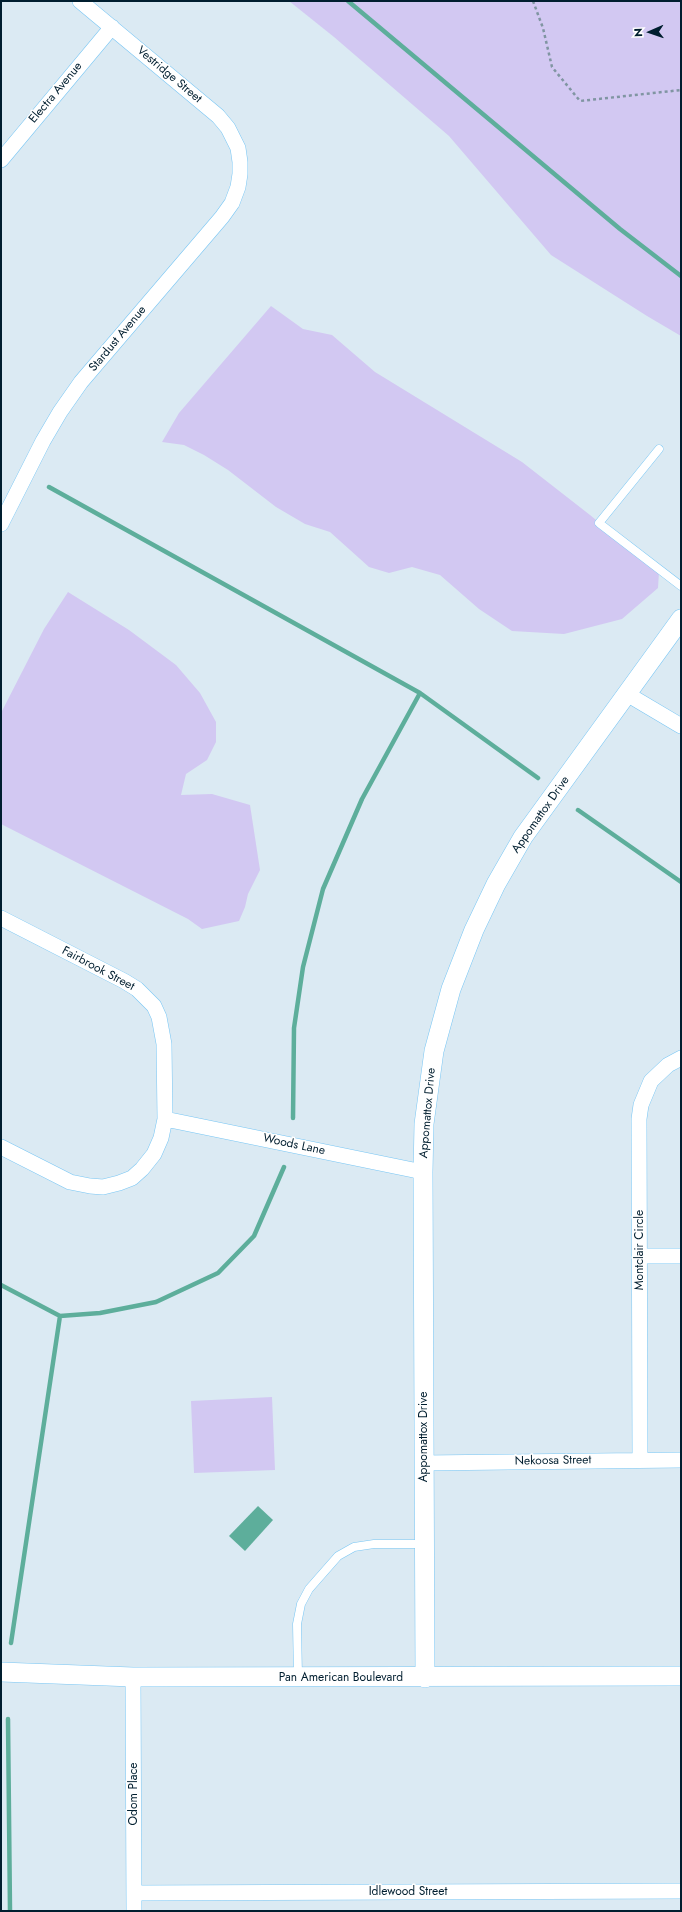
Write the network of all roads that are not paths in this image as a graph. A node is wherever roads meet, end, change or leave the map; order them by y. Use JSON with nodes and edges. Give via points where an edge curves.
{"nodes":[{"id":1,"x":80,"y":1,"type":"edge"},
{"id":2,"x":112,"y":27,"type":"junction"},
{"id":3,"x":1,"y":160,"type":"edge"},
{"id":4,"x":240,"y":162,"type":"joint"},
{"id":5,"x":659,"y":449,"type":"dead end"},
{"id":6,"x":1,"y":524,"type":"edge"},
{"id":7,"x":681,"y":586,"type":"edge"},
{"id":8,"x":681,"y":619,"type":"edge"},
{"id":9,"x":627,"y":694,"type":"junction"},
{"id":10,"x":681,"y":726,"type":"edge"},
{"id":11,"x":1,"y":918,"type":"edge"},
{"id":12,"x":681,"y":1058,"type":"edge"},
{"id":13,"x":165,"y":1119,"type":"junction"},
{"id":14,"x":1,"y":1147,"type":"edge"},
{"id":15,"x":422,"y":1172,"type":"junction"},
{"id":16,"x":640,"y":1256,"type":"junction"},
{"id":17,"x":681,"y":1256,"type":"edge"},
{"id":18,"x":640,"y":1460,"type":"junction"},
{"id":19,"x":681,"y":1460,"type":"edge"},
{"id":20,"x":424,"y":1463,"type":"junction"},
{"id":21,"x":424,"y":1544,"type":"junction"},
{"id":22,"x":1,"y":1672,"type":"edge"},
{"id":23,"x":681,"y":1676,"type":"edge"},
{"id":24,"x":133,"y":1677,"type":"junction"},
{"id":25,"x":298,"y":1678,"type":"junction"},
{"id":26,"x":425,"y":1678,"type":"junction"},
{"id":27,"x":681,"y":1891,"type":"edge"},
{"id":28,"x":134,"y":1893,"type":"junction"},
{"id":29,"x":134,"y":1911,"type":"edge"}],
"edges":[{"from":1,"to":2,"type":"street","name":"Vestridge Street"},
{"from":2,"to":3,"type":"street","name":"Electra Avenue"},
{"from":2,"to":4,"type":"street","name":"Vestridge Street","via":[[218,116],[234,138]]},
{"from":4,"to":6,"type":"street","name":"Stardust Avenue","via":[[238,187],[232,203],[81,382],[43,441]]},
{"from":5,"to":7,"type":"lane","via":[[599,523]]},
{"from":8,"to":9,"type":"street","name":"Appomattox Drive"},
{"from":9,"to":10,"type":"street"},
{"from":9,"to":15,"type":"street","name":"Appomattox Drive","via":[[523,837],[474,930],[451,989],[434,1051],[426,1109]]},
{"from":11,"to":13,"type":"street","name":"Fairbrook Street","via":[[124,981],[137,989],[154,1006],[159,1017],[164,1044]]},
{"from":12,"to":16,"type":"street","name":"Montclair Circle","via":[[658,1073],[647,1088],[641,1105]]},
{"from":13,"to":14,"type":"street","name":"Fairbrook Street","via":[[154,1154],[142,1170],[132,1178],[103,1187],[70,1182]]},
{"from":13,"to":15,"type":"street","name":"Woods Lane"},
{"from":15,"to":20,"type":"street","name":"Appomattox Drive"},
{"from":16,"to":17,"type":"street"},
{"from":16,"to":18,"type":"street","name":"Montclair Circle"},
{"from":18,"to":19,"type":"street","name":"Nekoosa Street"},
{"from":18,"to":20,"type":"street","name":"Nekoosa Street"},
{"from":20,"to":21,"type":"street","name":"Appomattox Drive"},
{"from":21,"to":25,"type":"lane","via":[[374,1544],[354,1547],[338,1556],[309,1589],[301,1604],[297,1624]]},
{"from":21,"to":26,"type":"street","name":"Appomattox Drive"},
{"from":22,"to":24,"type":"street","name":"Pan American Boulevard"},
{"from":23,"to":26,"type":"street","name":"Pan American Boulevard"},
{"from":24,"to":25,"type":"street","name":"Pan American Boulevard"},
{"from":24,"to":28,"type":"street","name":"Odom Place"},
{"from":25,"to":26,"type":"street","name":"Pan American Boulevard"},
{"from":27,"to":28,"type":"street","name":"Idlewood Street"},
{"from":28,"to":29,"type":"street","name":"Odom Place"}]}
